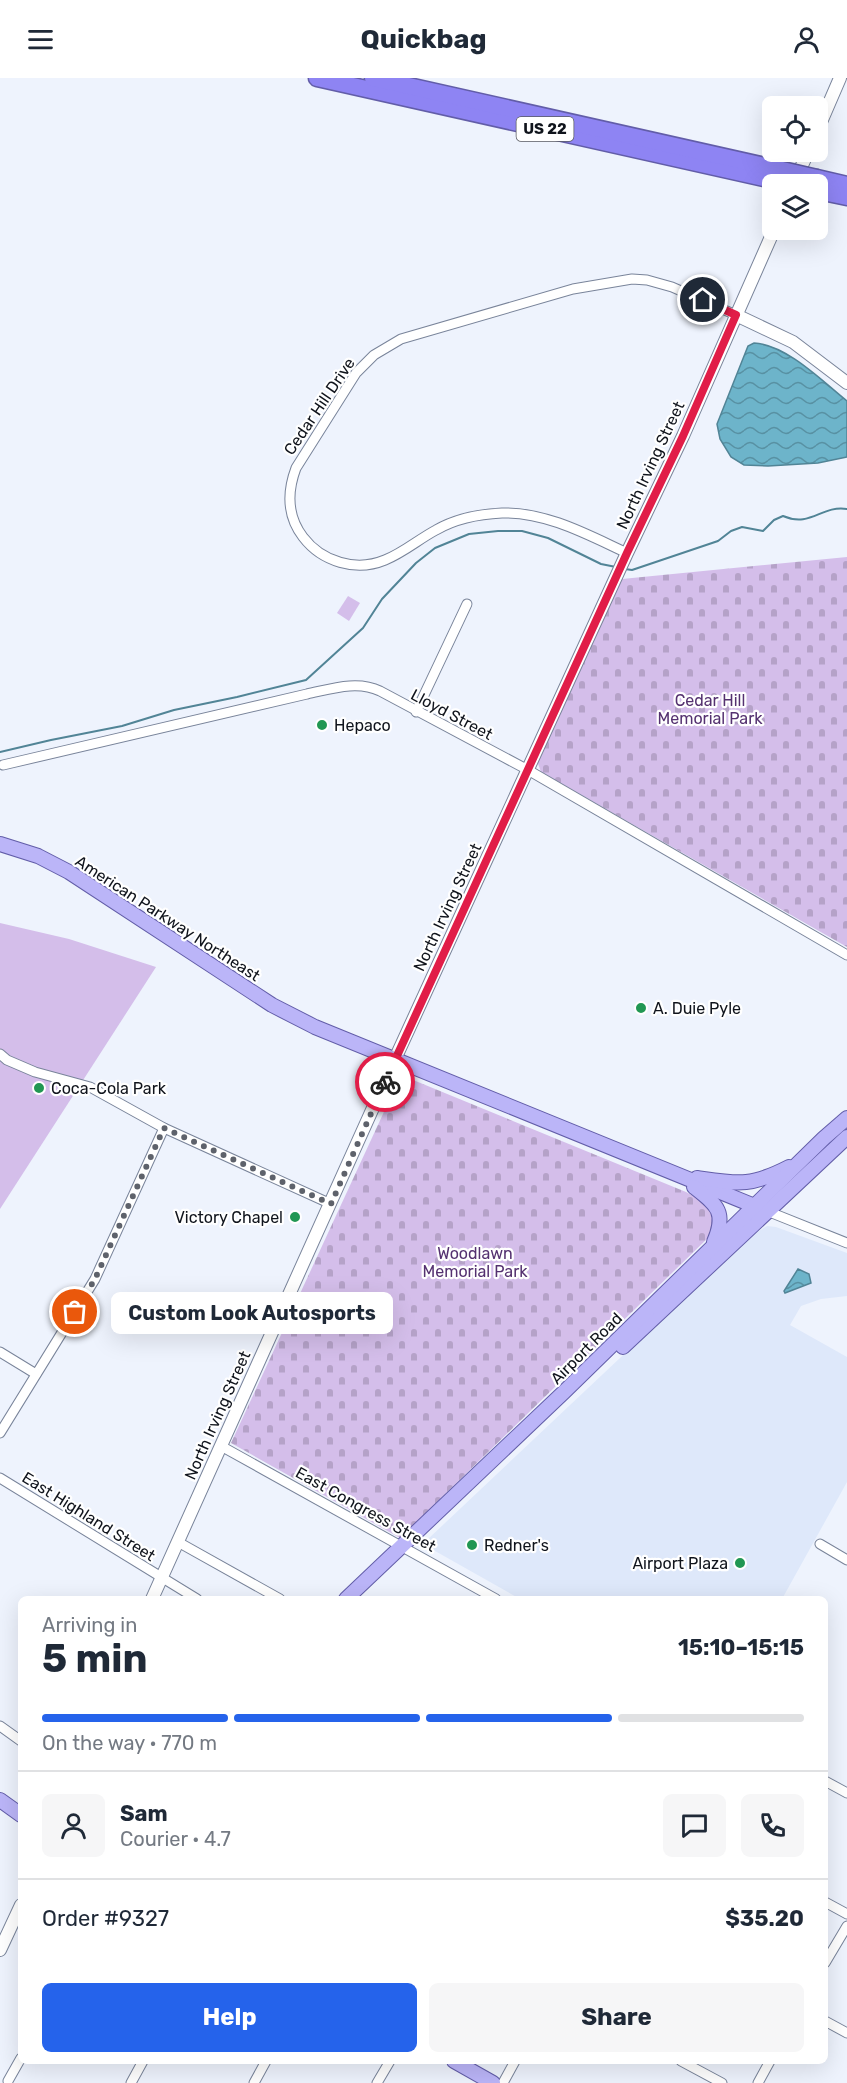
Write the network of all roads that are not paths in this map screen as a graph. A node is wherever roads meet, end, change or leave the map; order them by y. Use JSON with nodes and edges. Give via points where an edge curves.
{"nodes":[{"id":1,"x":317,"y":78,"type":"edge"},
{"id":2,"x":373,"y":78,"type":"edge"},
{"id":3,"x":840,"y":78,"type":"edge"},
{"id":4,"x":828,"y":106,"type":"edge"},
{"id":5,"x":771,"y":174,"type":"edge"},
{"id":6,"x":772,"y":174,"type":"edge"},
{"id":7,"x":828,"y":184,"type":"edge"},
{"id":8,"x":847,"y":185,"type":"edge"},
{"id":9,"x":828,"y":189,"type":"edge"},
{"id":10,"x":847,"y":197,"type":"edge"},
{"id":11,"x":770,"y":240,"type":"edge"},
{"id":12,"x":736,"y":315,"type":"junction"},
{"id":13,"x":847,"y":383,"type":"edge"},
{"id":14,"x":623,"y":563,"type":"junction"},
{"id":15,"x":467,"y":604,"type":"dead end"},
{"id":16,"x":416,"y":712,"type":"junction"},
{"id":17,"x":3,"y":765,"type":"dead end"},
{"id":18,"x":528,"y":770,"type":"junction"},
{"id":19,"x":0,"y":844,"type":"edge"},
{"id":20,"x":847,"y":955,"type":"edge"},
{"id":21,"x":0,"y":1054,"type":"edge"},
{"id":22,"x":395,"y":1059,"type":"junction"},
{"id":23,"x":847,"y":1118,"type":"edge"},
{"id":24,"x":164,"y":1128,"type":"junction"},
{"id":25,"x":847,"y":1137,"type":"edge"},
{"id":26,"x":799,"y":1162,"type":"junction"},
{"id":27,"x":678,"y":1175,"type":"junction"},
{"id":28,"x":331,"y":1204,"type":"junction"},
{"id":29,"x":761,"y":1209,"type":"junction"},
{"id":30,"x":847,"y":1243,"type":"edge"},
{"id":31,"x":712,"y":1247,"type":"junction"},
{"id":32,"x":0,"y":1352,"type":"edge"},
{"id":33,"x":36,"y":1374,"type":"junction"},
{"id":34,"x":0,"y":1433,"type":"edge"},
{"id":35,"x":221,"y":1446,"type":"junction"},
{"id":36,"x":0,"y":1478,"type":"edge"},
{"id":37,"x":178,"y":1542,"type":"junction"},
{"id":38,"x":820,"y":1544,"type":"dead end"},
{"id":39,"x":405,"y":1548,"type":"junction"},
{"id":40,"x":847,"y":1560,"type":"edge"},
{"id":41,"x":161,"y":1579,"type":"junction"},
{"id":42,"x":153,"y":1596,"type":"edge"},
{"id":43,"x":192,"y":1596,"type":"edge"},
{"id":44,"x":275,"y":1596,"type":"edge"},
{"id":45,"x":349,"y":1596,"type":"edge"},
{"id":46,"x":359,"y":1596,"type":"edge"},
{"id":47,"x":491,"y":1596,"type":"edge"},
{"id":48,"x":0,"y":1726,"type":"edge"},
{"id":49,"x":18,"y":1739,"type":"edge"},
{"id":50,"x":828,"y":1783,"type":"edge"},
{"id":51,"x":847,"y":1793,"type":"edge"},
{"id":52,"x":0,"y":1800,"type":"edge"},
{"id":53,"x":18,"y":1813,"type":"edge"},
{"id":54,"x":828,"y":1904,"type":"edge"},
{"id":55,"x":18,"y":1911,"type":"edge"},
{"id":56,"x":847,"y":1914,"type":"edge"},
{"id":57,"x":847,"y":1926,"type":"edge"},
{"id":58,"x":0,"y":1950,"type":"edge"},
{"id":59,"x":828,"y":1958,"type":"edge"},
{"id":60,"x":828,"y":2023,"type":"edge"},
{"id":61,"x":847,"y":2034,"type":"edge"},
{"id":62,"x":18,"y":2063,"type":"edge"},
{"id":63,"x":141,"y":2064,"type":"edge"},
{"id":64,"x":264,"y":2064,"type":"edge"},
{"id":65,"x":388,"y":2064,"type":"edge"},
{"id":66,"x":459,"y":2064,"type":"edge"},
{"id":67,"x":513,"y":2064,"type":"edge"},
{"id":68,"x":687,"y":2064,"type":"edge"},
{"id":69,"x":768,"y":2064,"type":"edge"},
{"id":70,"x":7,"y":2080,"type":"edge"},
{"id":71,"x":131,"y":2083,"type":"edge"},
{"id":72,"x":254,"y":2083,"type":"edge"},
{"id":73,"x":378,"y":2083,"type":"edge"},
{"id":74,"x":493,"y":2083,"type":"edge"},
{"id":75,"x":503,"y":2083,"type":"edge"},
{"id":76,"x":722,"y":2083,"type":"edge"},
{"id":77,"x":758,"y":2083,"type":"edge"}],
"edges":[{"from":1,"to":5,"type":"highway","number":"US 22"},
{"from":2,"to":6,"type":"highway","number":"US 22"},
{"from":3,"to":4,"type":"street"},
{"from":7,"to":8,"type":"highway","number":"US 22"},
{"from":9,"to":10,"type":"highway","number":"US 22"},
{"from":11,"to":12,"type":"street","name":"North Irving Street"},
{"from":12,"to":13,"type":"street","via":[[793,342]]},
{"from":12,"to":14,"type":"street","name":"North Irving Street"},
{"from":12,"to":14,"type":"street","name":"Cedar Hill Drive","via":[[672,286],[632,279],[573,289],[401,339],[374,355],[357,373],[292,479],[290,508],[298,530],[317,552],[339,563],[364,565],[384,561],[437,529],[473,517],[504,513],[552,520]]},
{"from":14,"to":18,"type":"street","name":"North Irving Street"},
{"from":15,"to":16,"type":"street"},
{"from":16,"to":17,"type":"street","name":"Lloyd Street","via":[[372,687],[354,685]]},
{"from":16,"to":18,"type":"street","name":"Lloyd Street"},
{"from":18,"to":20,"type":"street","name":"Lloyd Street"},
{"from":18,"to":22,"type":"street","name":"North Irving Street"},
{"from":19,"to":22,"type":"main road","name":"American Parkway Northeast","via":[[38,856],[69,872],[272,1005]]},
{"from":21,"to":24,"type":"street","via":[[35,1071],[90,1087]]},
{"from":22,"to":27,"type":"main road","name":"American Parkway Northeast"},
{"from":22,"to":28,"type":"street","name":"North Irving Street"},
{"from":23,"to":26,"type":"main road","name":"Airport Road"},
{"from":24,"to":28,"type":"street"},
{"from":24,"to":33,"type":"street","via":[[95,1279]]},
{"from":25,"to":29,"type":"main road","name":"Airport Road"},
{"from":26,"to":27,"type":"main road","via":[[754,1182],[731,1183]]},
{"from":26,"to":29,"type":"main road","name":"Airport Road"},
{"from":27,"to":29,"type":"main road"},
{"from":27,"to":31,"type":"main road","via":[[718,1209],[721,1222]]},
{"from":28,"to":35,"type":"street","name":"North Irving Street"},
{"from":29,"to":30,"type":"street"},
{"from":29,"to":31,"type":"main road","name":"Airport Road"},
{"from":29,"to":39,"type":"main road","name":"Airport Road"},
{"from":31,"to":39,"type":"main road","name":"Airport Road"},
{"from":32,"to":33,"type":"street"},
{"from":33,"to":34,"type":"street"},
{"from":35,"to":37,"type":"street","name":"North Irving Street"},
{"from":35,"to":39,"type":"street","name":"East Congress Street"},
{"from":36,"to":41,"type":"street","name":"East Highland Street"},
{"from":37,"to":41,"type":"street","name":"North Irving Street"},
{"from":37,"to":44,"type":"street","name":"East Highland Street"},
{"from":38,"to":40,"type":"street"},
{"from":39,"to":45,"type":"main road","name":"Airport Road"},
{"from":39,"to":46,"type":"main road","name":"Airport Road"},
{"from":39,"to":47,"type":"street","name":"East Congress Street"},
{"from":41,"to":42,"type":"street","name":"North Irving Street"},
{"from":41,"to":43,"type":"street","name":"East Highland Street"},
{"from":48,"to":49,"type":"street"},
{"from":50,"to":51,"type":"street"},
{"from":52,"to":53,"type":"main road"},
{"from":54,"to":56,"type":"street"},
{"from":55,"to":58,"type":"street"},
{"from":57,"to":59,"type":"street"},
{"from":60,"to":61,"type":"street"},
{"from":62,"to":70,"type":"street"},
{"from":63,"to":71,"type":"street"},
{"from":64,"to":72,"type":"street"},
{"from":65,"to":73,"type":"street"},
{"from":66,"to":74,"type":"main road"},
{"from":67,"to":75,"type":"street"},
{"from":68,"to":76,"type":"street"},
{"from":69,"to":77,"type":"street"}]}
